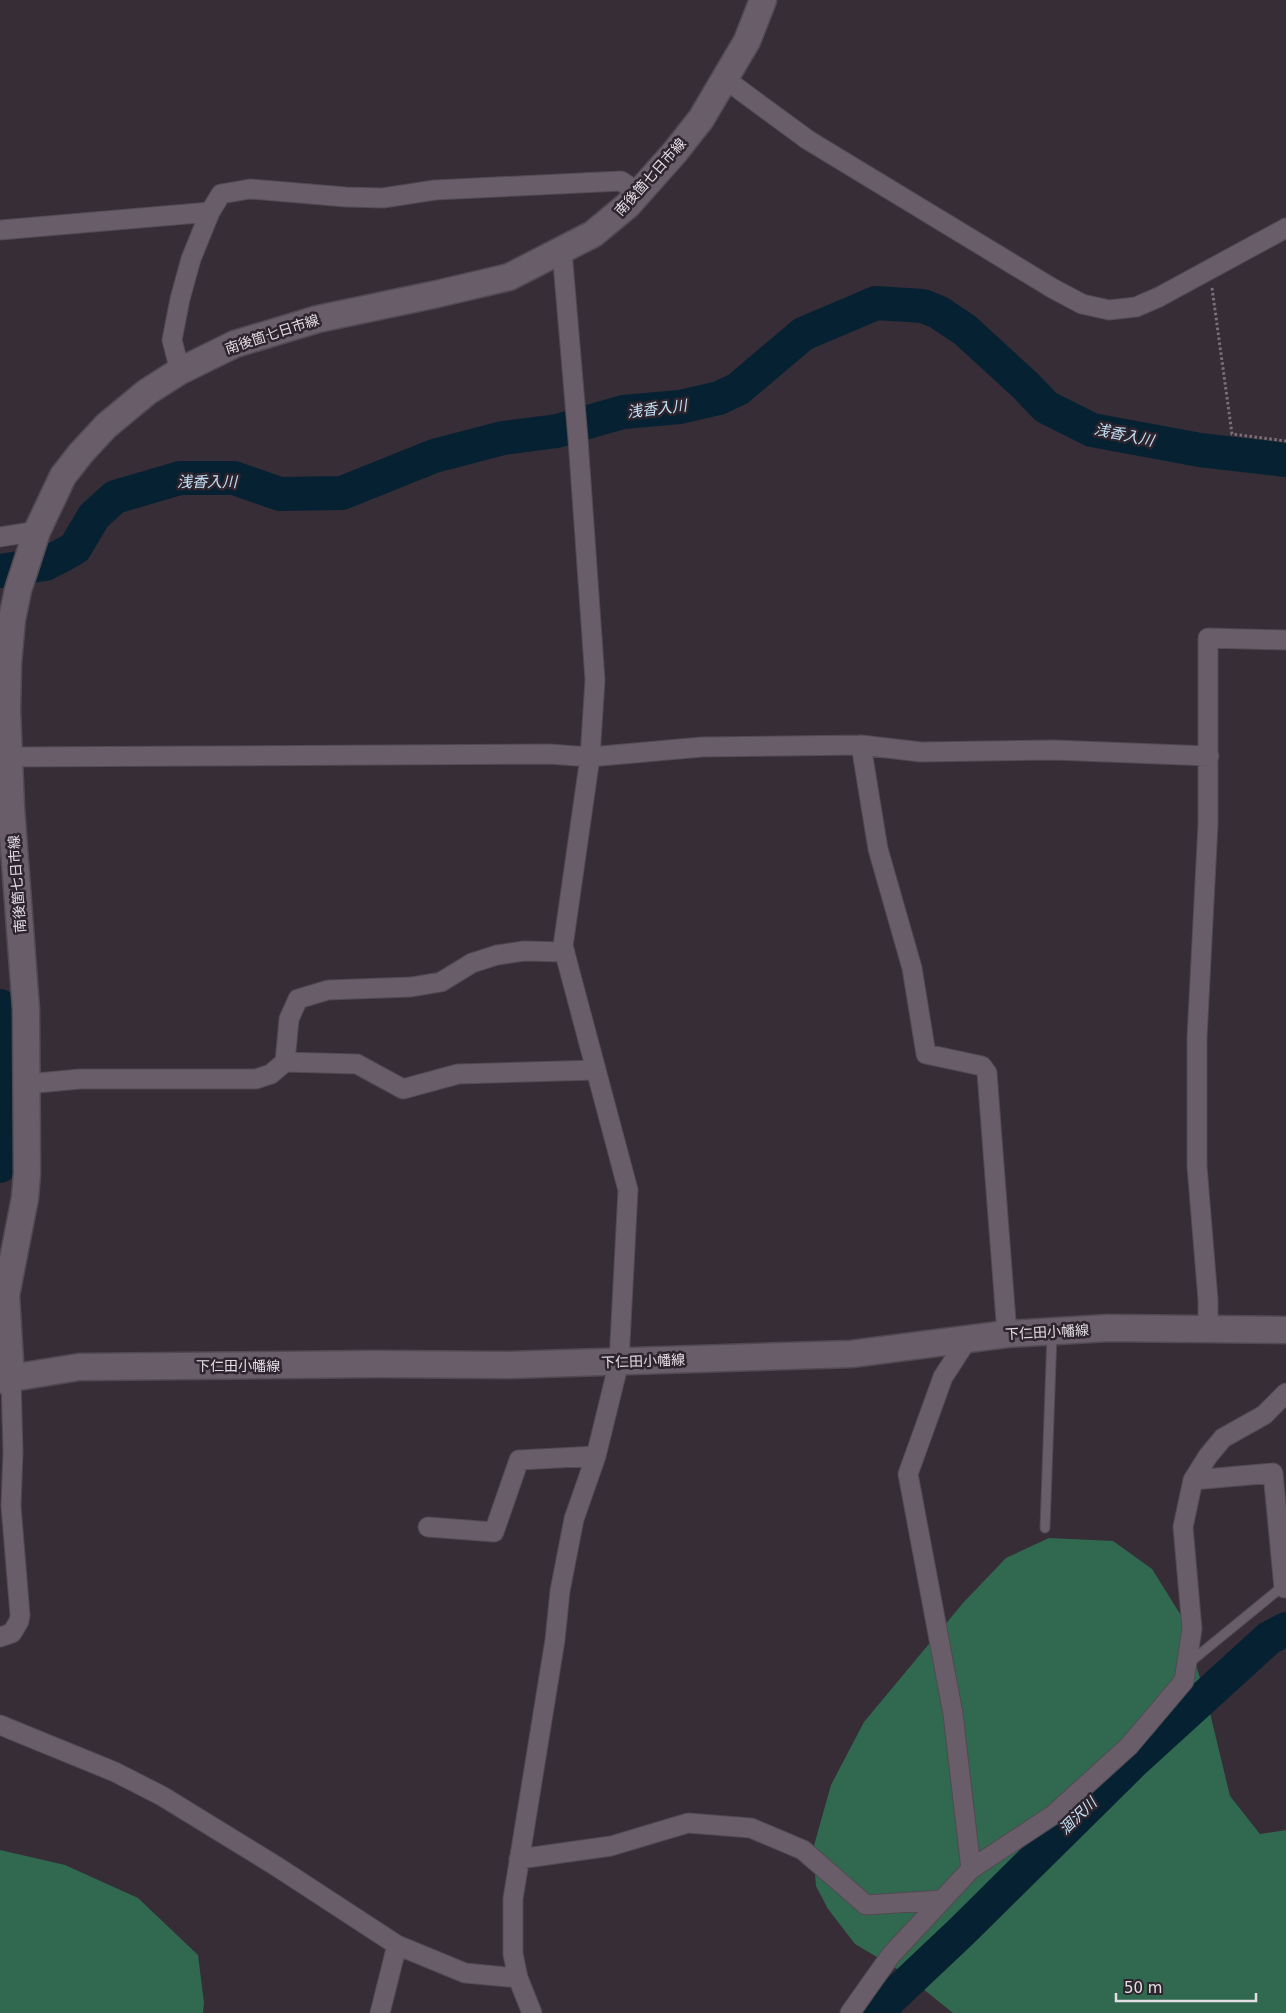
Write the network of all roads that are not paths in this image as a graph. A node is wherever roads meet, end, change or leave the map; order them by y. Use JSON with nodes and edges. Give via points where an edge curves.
{"nodes":[{"id":1,"x":763,"y":0,"type":"edge"},
{"id":2,"x":725,"y":79,"type":"junction"},
{"id":3,"x":639,"y":193,"type":"junction"},
{"id":4,"x":210,"y":212,"type":"junction"},
{"id":5,"x":1286,"y":228,"type":"edge"},
{"id":6,"x":0,"y":230,"type":"edge"},
{"id":7,"x":562,"y":251,"type":"junction"},
{"id":8,"x":180,"y":370,"type":"junction"},
{"id":9,"x":0,"y":537,"type":"edge"},
{"id":10,"x":35,"y":538,"type":"junction"},
{"id":11,"x":1286,"y":640,"type":"edge"},
{"id":12,"x":860,"y":745,"type":"junction"},
{"id":13,"x":1209,"y":756,"type":"junction"},
{"id":14,"x":10,"y":758,"type":"junction"},
{"id":15,"x":590,"y":758,"type":"junction"},
{"id":16,"x":6,"y":809,"type":"edge"},
{"id":17,"x":565,"y":952,"type":"junction"},
{"id":18,"x":285,"y":1062,"type":"junction"},
{"id":19,"x":596,"y":1070,"type":"junction"},
{"id":20,"x":26,"y":1084,"type":"junction"},
{"id":21,"x":1208,"y":1330,"type":"junction"},
{"id":22,"x":1286,"y":1330,"type":"edge"},
{"id":23,"x":1052,"y":1331,"type":"junction"},
{"id":24,"x":1007,"y":1334,"type":"junction"},
{"id":25,"x":967,"y":1340,"type":"junction"},
{"id":26,"x":619,"y":1362,"type":"junction"},
{"id":27,"x":6,"y":1379,"type":"edge"},
{"id":28,"x":1286,"y":1393,"type":"edge"},
{"id":29,"x":596,"y":1456,"type":"junction"},
{"id":30,"x":1194,"y":1480,"type":"junction"},
{"id":31,"x":428,"y":1527,"type":"dead end"},
{"id":32,"x":1044,"y":1528,"type":"dead end"},
{"id":33,"x":1285,"y":1588,"type":"edge"},
{"id":34,"x":0,"y":1637,"type":"edge"},
{"id":35,"x":1187,"y":1665,"type":"junction"},
{"id":36,"x":0,"y":1725,"type":"edge"},
{"id":37,"x":519,"y":1859,"type":"junction"},
{"id":38,"x":971,"y":1869,"type":"junction"},
{"id":39,"x":942,"y":1900,"type":"junction"},
{"id":40,"x":397,"y":1945,"type":"junction"},
{"id":41,"x":518,"y":1978,"type":"junction"},
{"id":42,"x":380,"y":2013,"type":"edge"},
{"id":43,"x":532,"y":2013,"type":"edge"},
{"id":44,"x":850,"y":2013,"type":"edge"}],
"edges":[{"from":1,"to":2,"type":"main road","name":"南後箇七日市線","via":[[747,41]]},
{"from":2,"to":3,"type":"main road","name":"南後箇七日市線","via":[[700,119]]},
{"from":2,"to":5,"type":"street","via":[[808,140],[1082,304],[1109,310],[1136,307]]},
{"from":3,"to":4,"type":"street","via":[[621,181],[435,190],[383,198],[250,189],[221,194]]},
{"from":3,"to":7,"type":"main road","name":"南後箇七日市線","via":[[593,234]]},
{"from":4,"to":6,"type":"street"},
{"from":4,"to":8,"type":"street","via":[[191,259],[172,340]]},
{"from":7,"to":8,"type":"main road","name":"南後箇七日市線","via":[[509,277],[290,325],[234,344]]},
{"from":7,"to":15,"type":"street","via":[[595,680]]},
{"from":8,"to":10,"type":"main road","name":"南後箇七日市線","via":[[127,407],[81,453],[63,476]]},
{"from":9,"to":10,"type":"street"},
{"from":10,"to":14,"type":"main road","name":"南後箇七日市線","via":[[12,619],[8,663]]},
{"from":11,"to":13,"type":"street","via":[[1208,638]]},
{"from":12,"to":13,"type":"street","via":[[921,752],[1054,750]]},
{"from":12,"to":15,"type":"street","via":[[702,747]]},
{"from":12,"to":24,"type":"street","via":[[878,849],[912,968],[926,1054],[982,1066],[987,1073]]},
{"from":13,"to":21,"type":"street","via":[[1197,1038],[1197,1166]]},
{"from":14,"to":15,"type":"street","via":[[549,754]]},
{"from":14,"to":16,"type":"main road","name":"南後箇七日市線"},
{"from":15,"to":17,"type":"street","via":[[563,946]]},
{"from":16,"to":20,"type":"main road","name":"南後箇七日市線","via":[[26,1008]]},
{"from":17,"to":18,"type":"street","via":[[524,951],[497,955],[472,963],[442,982],[411,987],[328,990],[298,999],[289,1019]]},
{"from":17,"to":19,"type":"street"},
{"from":18,"to":19,"type":"street","via":[[357,1064],[403,1089],[458,1074]]},
{"from":18,"to":20,"type":"street","via":[[271,1074],[256,1079],[80,1079]]},
{"from":19,"to":26,"type":"street","via":[[628,1190]]},
{"from":20,"to":27,"type":"main road","name":"南後箇七日市線","via":[[27,1173],[6,1295]]},
{"from":21,"to":22,"type":"main road","name":"下仁田小幡線"},
{"from":21,"to":23,"type":"main road","name":"下仁田小幡線","via":[[1108,1328]]},
{"from":23,"to":24,"type":"main road","name":"下仁田小幡線"},
{"from":23,"to":32,"type":"lane"},
{"from":24,"to":25,"type":"main road","name":"下仁田小幡線"},
{"from":25,"to":26,"type":"main road","name":"下仁田小幡線","via":[[851,1354]]},
{"from":25,"to":38,"type":"street","via":[[943,1378],[908,1474],[952,1714]]},
{"from":26,"to":27,"type":"main road","name":"下仁田小幡線","via":[[141,1365],[79,1367]]},
{"from":26,"to":29,"type":"street"},
{"from":27,"to":34,"type":"street","via":[[13,1452],[12,1506],[20,1614],[12,1633]]},
{"from":28,"to":30,"type":"street","via":[[1264,1415],[1224,1438],[1208,1456]]},
{"from":29,"to":31,"type":"street","via":[[518,1460],[494,1532]]},
{"from":29,"to":37,"type":"street","via":[[574,1519],[560,1591]]},
{"from":30,"to":33,"type":"street","via":[[1273,1473]]},
{"from":30,"to":35,"type":"street","via":[[1183,1527],[1192,1629]]},
{"from":33,"to":35,"type":"lane","via":[[1277,1591]]},
{"from":35,"to":38,"type":"street","via":[[1184,1681],[1129,1746],[1053,1815]]},
{"from":36,"to":40,"type":"street","via":[[115,1772],[162,1796]]},
{"from":37,"to":39,"type":"street","via":[[610,1846],[688,1823],[751,1828],[803,1850],[866,1905]]},
{"from":37,"to":41,"type":"street","via":[[512,1900],[512,1954]]},
{"from":38,"to":39,"type":"street"},
{"from":39,"to":44,"type":"street","via":[[891,1956]]},
{"from":40,"to":41,"type":"street","via":[[465,1973]]},
{"from":40,"to":42,"type":"street"},
{"from":41,"to":43,"type":"street"}]}
